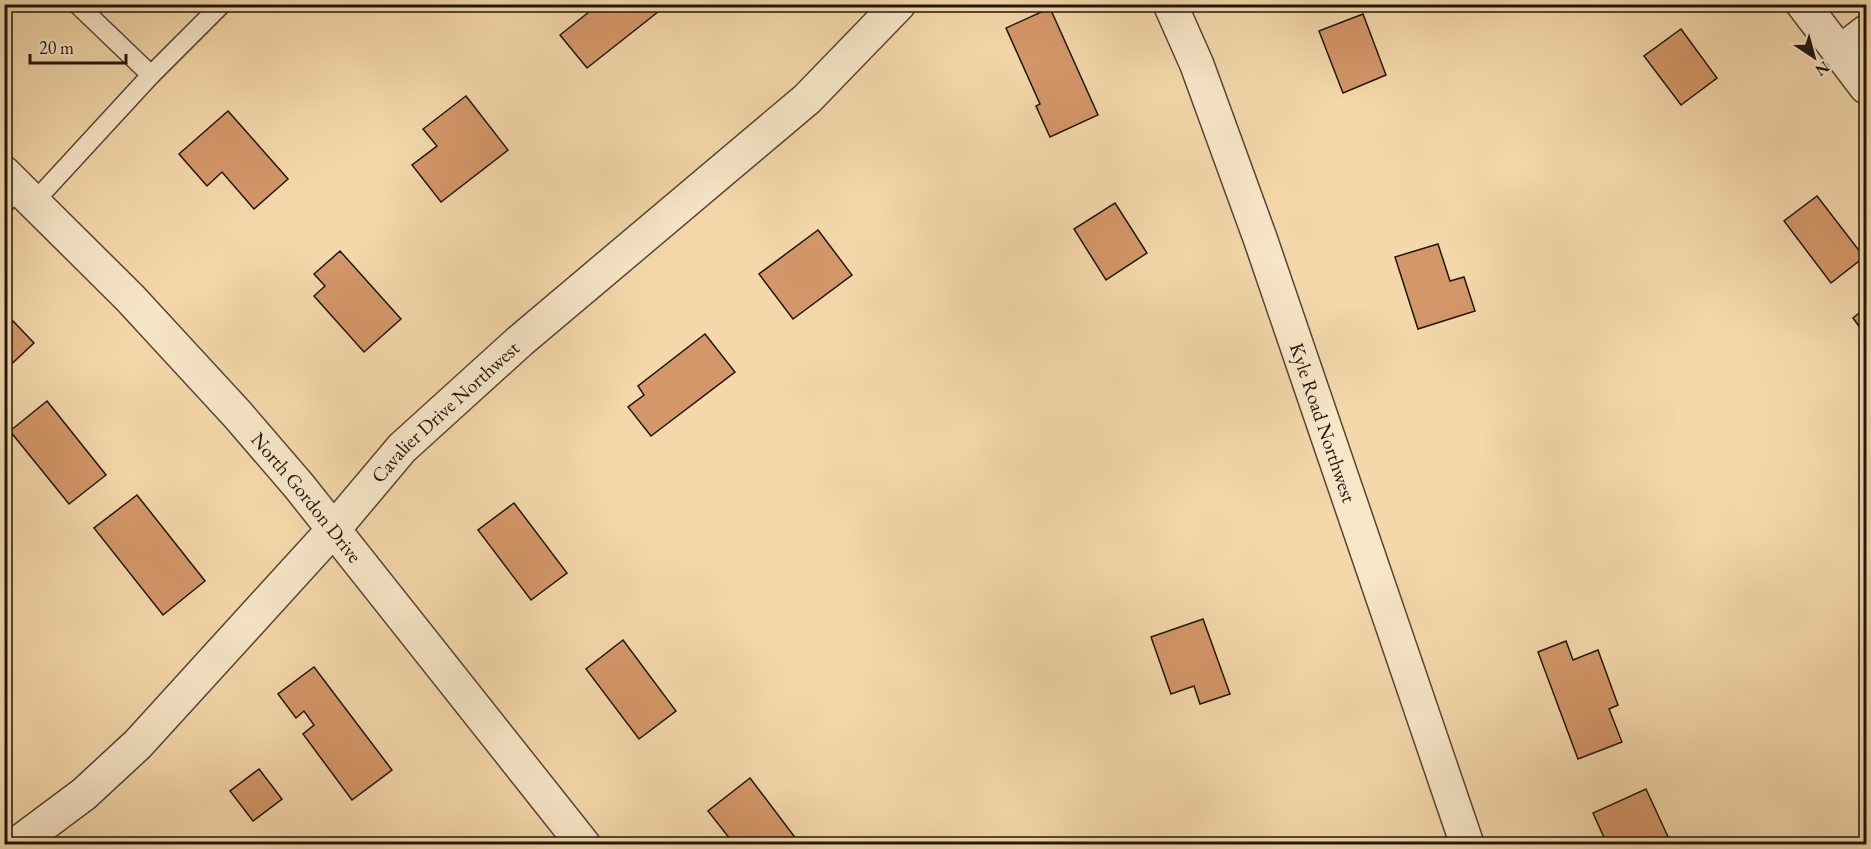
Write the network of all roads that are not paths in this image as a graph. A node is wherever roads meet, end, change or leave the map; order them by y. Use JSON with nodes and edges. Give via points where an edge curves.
{"nodes":[{"id":1,"x":77,"y":4,"type":"edge"},
{"id":2,"x":222,"y":4,"type":"edge"},
{"id":3,"x":899,"y":4,"type":"edge"},
{"id":4,"x":1170,"y":4,"type":"edge"},
{"id":5,"x":1803,"y":4,"type":"edge"},
{"id":6,"x":1866,"y":32,"type":"edge"},
{"id":7,"x":1840,"y":52,"type":"junction"},
{"id":8,"x":151,"y":75,"type":"junction"},
{"id":9,"x":1866,"y":87,"type":"edge"},
{"id":10,"x":16,"y":192,"type":"edge"},
{"id":11,"x":333,"y":530,"type":"junction"},
{"id":12,"x":17,"y":844,"type":"edge"},
{"id":13,"x":583,"y":844,"type":"edge"},
{"id":14,"x":1467,"y":844,"type":"edge"}],
"edges":[{"from":1,"to":8,"type":"lane"},
{"from":2,"to":8,"type":"lane"},
{"from":3,"to":11,"type":"street","name":"Cavalier Drive Northwest","via":[[807,99],[520,341],[402,448]]},
{"from":4,"to":14,"type":"street","name":"Kyle Road Northwest","via":[[1197,65],[1260,238]]},
{"from":5,"to":7,"type":"street"},
{"from":6,"to":7,"type":"street"},
{"from":7,"to":9,"type":"street"},
{"from":8,"to":10,"type":"lane"},
{"from":10,"to":11,"type":"street","name":"North Gordon Drive","via":[[130,298],[237,414]]},
{"from":11,"to":12,"type":"street","name":"Cavalier Drive Northwest","via":[[138,744],[84,794]]},
{"from":11,"to":13,"type":"street","name":"North Gordon Drive"}]}
